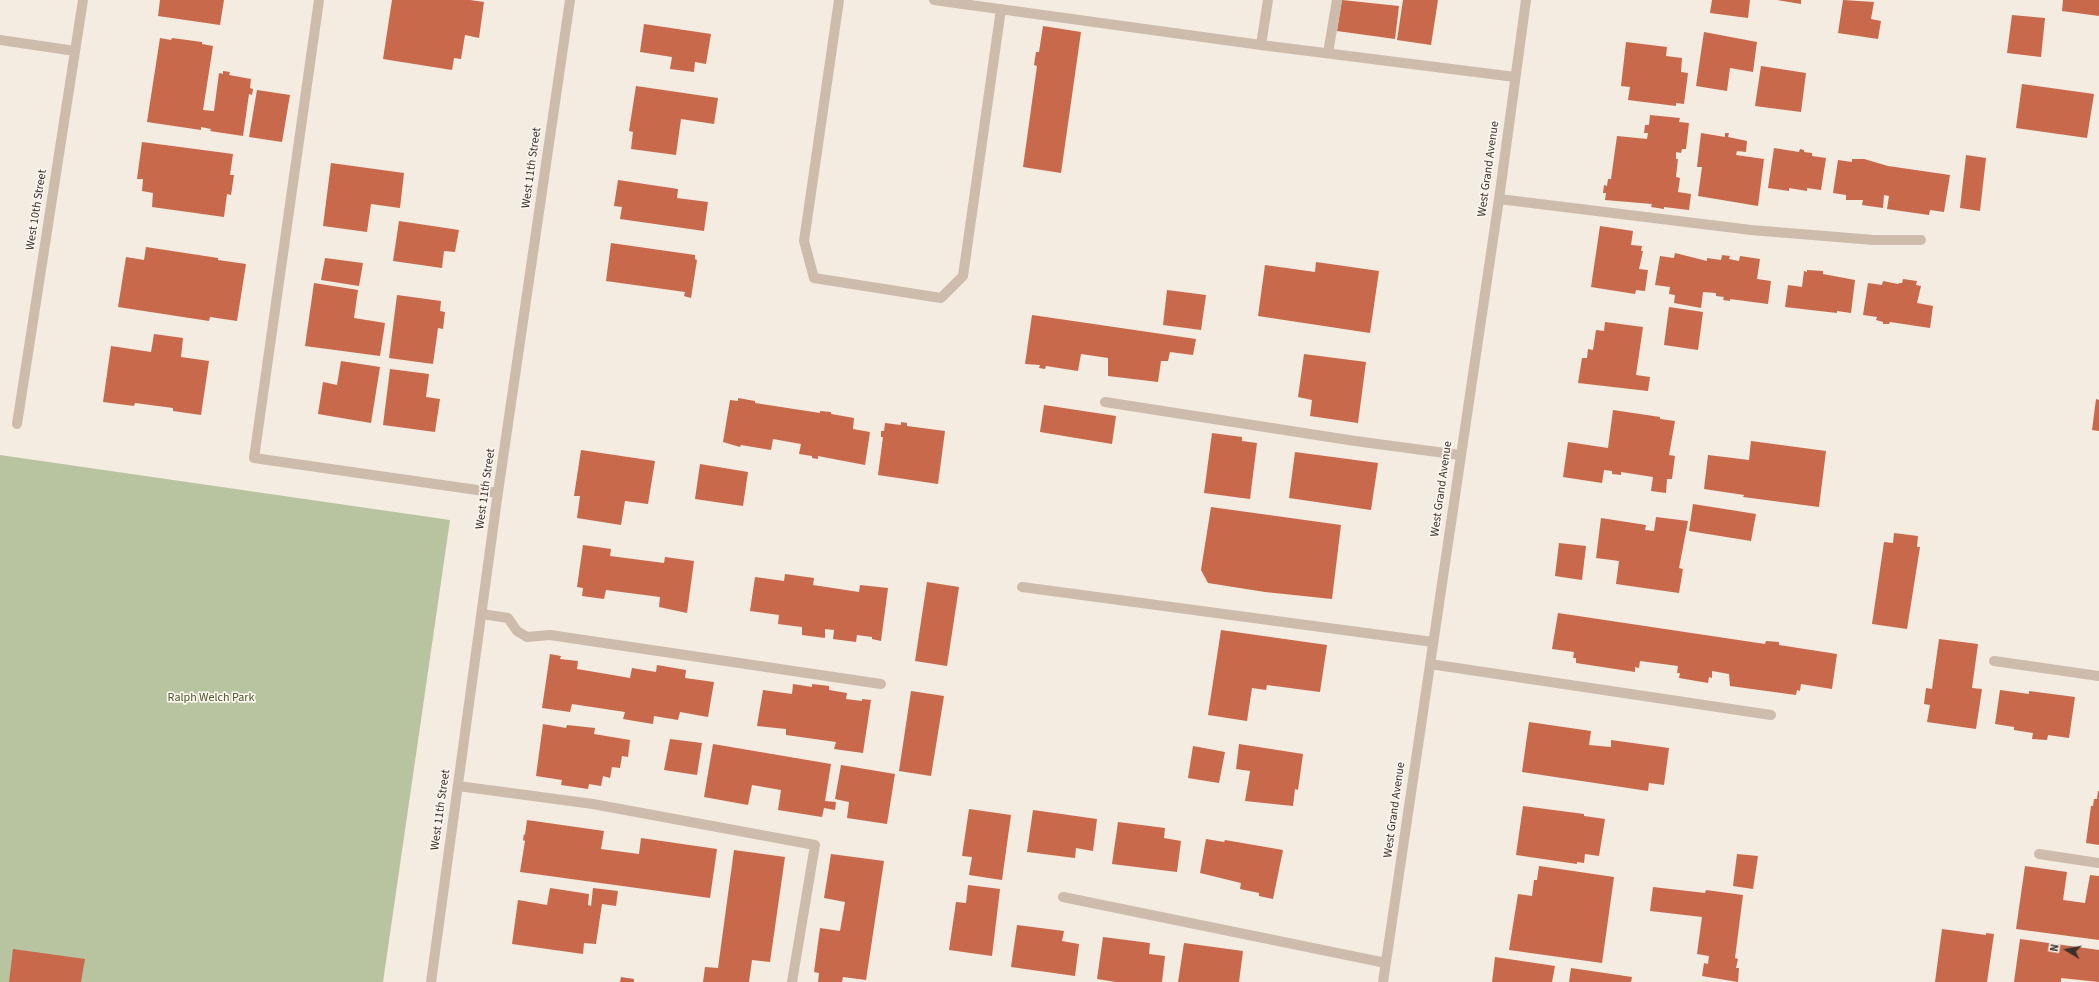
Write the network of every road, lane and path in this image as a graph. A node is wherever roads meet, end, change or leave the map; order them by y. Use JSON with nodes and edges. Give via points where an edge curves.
{"nodes":[{"id":1,"x":83,"y":0,"type":"edge"},
{"id":2,"x":319,"y":0,"type":"edge"},
{"id":3,"x":570,"y":0,"type":"edge"},
{"id":4,"x":839,"y":0,"type":"edge"},
{"id":5,"x":934,"y":0,"type":"edge"},
{"id":6,"x":1268,"y":0,"type":"edge"},
{"id":7,"x":1337,"y":0,"type":"edge"},
{"id":8,"x":1526,"y":0,"type":"edge"},
{"id":9,"x":1001,"y":10,"type":"junction"},
{"id":10,"x":0,"y":40,"type":"edge"},
{"id":11,"x":1261,"y":45,"type":"junction"},
{"id":12,"x":75,"y":51,"type":"junction"},
{"id":13,"x":1328,"y":53,"type":"junction"},
{"id":14,"x":1515,"y":77,"type":"junction"},
{"id":15,"x":1499,"y":199,"type":"junction"},
{"id":16,"x":1921,"y":240,"type":"dead end"},
{"id":17,"x":1105,"y":402,"type":"dead end"},
{"id":18,"x":17,"y":424,"type":"dead end"},
{"id":19,"x":1460,"y":455,"type":"junction"},
{"id":20,"x":498,"y":493,"type":"junction"},
{"id":21,"x":1022,"y":587,"type":"dead end"},
{"id":22,"x":482,"y":614,"type":"junction"},
{"id":23,"x":1433,"y":642,"type":"junction"},
{"id":24,"x":1994,"y":661,"type":"dead end"},
{"id":25,"x":1430,"y":664,"type":"junction"},
{"id":26,"x":2099,"y":676,"type":"edge"},
{"id":27,"x":881,"y":684,"type":"dead end"},
{"id":28,"x":1771,"y":715,"type":"dead end"},
{"id":29,"x":458,"y":786,"type":"junction"},
{"id":30,"x":2039,"y":854,"type":"dead end"},
{"id":31,"x":2099,"y":863,"type":"edge"},
{"id":32,"x":1063,"y":897,"type":"dead end"},
{"id":33,"x":1386,"y":963,"type":"junction"},
{"id":34,"x":431,"y":982,"type":"edge"},
{"id":35,"x":792,"y":982,"type":"edge"},
{"id":36,"x":1383,"y":982,"type":"edge"}],
"edges":[{"from":1,"to":12,"type":"street","name":"West 10th Street"},
{"from":2,"to":20,"type":"street","via":[[254,458]]},
{"from":3,"to":20,"type":"street","name":"West 11th Street"},
{"from":4,"to":9,"type":"street","via":[[804,241],[814,278],[941,298],[964,276]]},
{"from":5,"to":9,"type":"street"},
{"from":6,"to":11,"type":"street"},
{"from":7,"to":13,"type":"street"},
{"from":8,"to":14,"type":"street","name":"West Grand Avenue"},
{"from":9,"to":11,"type":"street"},
{"from":10,"to":12,"type":"street"},
{"from":11,"to":13,"type":"street"},
{"from":12,"to":18,"type":"street","name":"West 10th Street"},
{"from":13,"to":14,"type":"street"},
{"from":14,"to":15,"type":"street","name":"West Grand Avenue"},
{"from":15,"to":16,"type":"street","via":[[1751,230],[1874,240]]},
{"from":15,"to":19,"type":"street","name":"West Grand Avenue"},
{"from":17,"to":19,"type":"street"},
{"from":19,"to":23,"type":"street","name":"West Grand Avenue"},
{"from":20,"to":22,"type":"street","name":"West 11th Street"},
{"from":21,"to":23,"type":"street"},
{"from":22,"to":27,"type":"street","via":[[508,618],[517,631],[527,637],[550,635]]},
{"from":22,"to":29,"type":"street","name":"West 11th Street"},
{"from":23,"to":25,"type":"street","name":"West Grand Avenue"},
{"from":24,"to":26,"type":"street"},
{"from":25,"to":28,"type":"street"},
{"from":25,"to":33,"type":"street","name":"West Grand Avenue"},
{"from":29,"to":34,"type":"street","name":"West 11th Street"},
{"from":29,"to":35,"type":"street","via":[[593,804],[815,845]]},
{"from":30,"to":31,"type":"street"},
{"from":32,"to":33,"type":"street"},
{"from":33,"to":36,"type":"street","name":"West Grand Avenue"}]}
